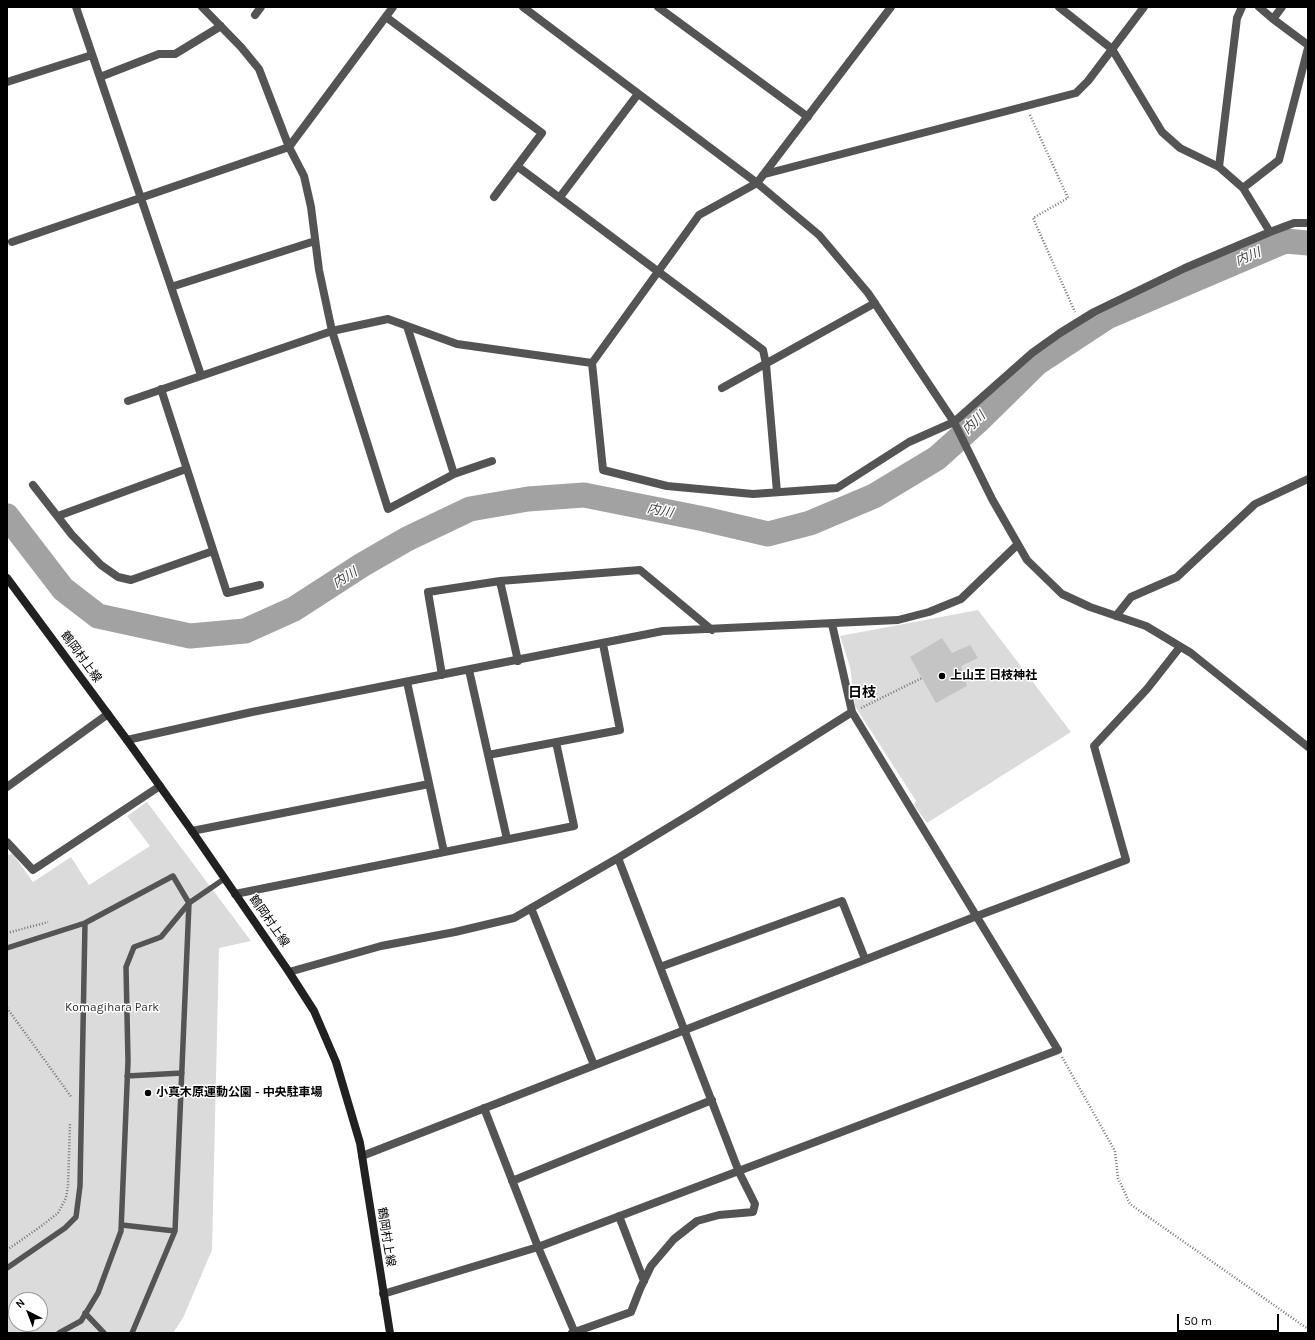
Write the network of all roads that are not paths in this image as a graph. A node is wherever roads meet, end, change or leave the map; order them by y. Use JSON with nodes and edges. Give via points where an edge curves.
{"nodes":[{"id":1,"x":76,"y":7,"type":"edge"},
{"id":2,"x":202,"y":7,"type":"edge"},
{"id":3,"x":261,"y":7,"type":"edge"},
{"id":4,"x":393,"y":7,"type":"edge"},
{"id":5,"x":523,"y":7,"type":"edge"},
{"id":6,"x":658,"y":7,"type":"edge"},
{"id":7,"x":891,"y":7,"type":"edge"},
{"id":8,"x":1058,"y":7,"type":"edge"},
{"id":9,"x":1144,"y":7,"type":"edge"},
{"id":10,"x":1242,"y":7,"type":"edge"},
{"id":11,"x":1259,"y":7,"type":"edge"},
{"id":12,"x":1282,"y":7,"type":"edge"},
{"id":13,"x":255,"y":15,"type":"dead end"},
{"id":14,"x":386,"y":17,"type":"junction"},
{"id":15,"x":1273,"y":18,"type":"junction"},
{"id":16,"x":221,"y":26,"type":"junction"},
{"id":17,"x":1308,"y":45,"type":"edge"},
{"id":18,"x":1308,"y":48,"type":"edge"},
{"id":19,"x":1112,"y":49,"type":"junction"},
{"id":20,"x":92,"y":55,"type":"junction"},
{"id":21,"x":100,"y":77,"type":"junction"},
{"id":22,"x":7,"y":82,"type":"edge"},
{"id":23,"x":638,"y":94,"type":"junction"},
{"id":24,"x":808,"y":117,"type":"junction"},
{"id":25,"x":289,"y":147,"type":"junction"},
{"id":26,"x":517,"y":166,"type":"junction"},
{"id":27,"x":1219,"y":167,"type":"junction"},
{"id":28,"x":765,"y":174,"type":"junction"},
{"id":29,"x":757,"y":183,"type":"junction"},
{"id":30,"x":1243,"y":188,"type":"junction"},
{"id":31,"x":494,"y":197,"type":"dead end"},
{"id":32,"x":560,"y":197,"type":"junction"},
{"id":33,"x":141,"y":198,"type":"junction"},
{"id":34,"x":1308,"y":223,"type":"edge"},
{"id":35,"x":1270,"y":232,"type":"junction"},
{"id":36,"x":315,"y":241,"type":"junction"},
{"id":37,"x":12,"y":242,"type":"dead end"},
{"id":38,"x":658,"y":271,"type":"junction"},
{"id":39,"x":171,"y":287,"type":"junction"},
{"id":40,"x":875,"y":303,"type":"junction"},
{"id":41,"x":407,"y":326,"type":"junction"},
{"id":42,"x":332,"y":331,"type":"junction"},
{"id":43,"x":592,"y":363,"type":"junction"},
{"id":44,"x":766,"y":364,"type":"junction"},
{"id":45,"x":201,"y":375,"type":"junction"},
{"id":46,"x":722,"y":388,"type":"dead end"},
{"id":47,"x":161,"y":389,"type":"junction"},
{"id":48,"x":128,"y":401,"type":"dead end"},
{"id":49,"x":954,"y":422,"type":"junction"},
{"id":50,"x":492,"y":461,"type":"dead end"},
{"id":51,"x":186,"y":469,"type":"junction"},
{"id":52,"x":454,"y":474,"type":"junction"},
{"id":53,"x":1308,"y":479,"type":"edge"},
{"id":54,"x":33,"y":485,"type":"dead end"},
{"id":55,"x":777,"y":492,"type":"junction"},
{"id":56,"x":58,"y":516,"type":"junction"},
{"id":57,"x":1018,"y":545,"type":"junction"},
{"id":58,"x":213,"y":551,"type":"junction"},
{"id":59,"x":7,"y":578,"type":"edge"},
{"id":60,"x":500,"y":581,"type":"junction"},
{"id":61,"x":260,"y":584,"type":"dead end"},
{"id":62,"x":1116,"y":616,"type":"junction"},
{"id":63,"x":832,"y":624,"type":"junction"},
{"id":64,"x":712,"y":630,"type":"junction"},
{"id":65,"x":603,"y":644,"type":"junction"},
{"id":66,"x":1180,"y":647,"type":"junction"},
{"id":67,"x":518,"y":661,"type":"junction"},
{"id":68,"x":469,"y":670,"type":"junction"},
{"id":69,"x":442,"y":675,"type":"junction"},
{"id":70,"x":407,"y":682,"type":"junction"},
{"id":71,"x":852,"y":712,"type":"junction"},
{"id":72,"x":108,"y":714,"type":"junction"},
{"id":73,"x":127,"y":740,"type":"junction"},
{"id":74,"x":556,"y":742,"type":"junction"},
{"id":75,"x":1308,"y":747,"type":"edge"},
{"id":76,"x":488,"y":754,"type":"junction"},
{"id":77,"x":429,"y":784,"type":"junction"},
{"id":78,"x":160,"y":786,"type":"junction"},
{"id":79,"x":7,"y":787,"type":"edge"},
{"id":80,"x":192,"y":831,"type":"junction"},
{"id":81,"x":507,"y":839,"type":"junction"},
{"id":82,"x":7,"y":842,"type":"edge"},
{"id":83,"x":444,"y":852,"type":"junction"},
{"id":84,"x":618,"y":858,"type":"junction"},
{"id":85,"x":224,"y":879,"type":"junction"},
{"id":86,"x":235,"y":894,"type":"junction"},
{"id":87,"x":189,"y":903,"type":"junction"},
{"id":88,"x":531,"y":908,"type":"junction"},
{"id":89,"x":977,"y":916,"type":"junction"},
{"id":90,"x":85,"y":924,"type":"junction"},
{"id":91,"x":7,"y":948,"type":"edge"},
{"id":92,"x":865,"y":959,"type":"junction"},
{"id":93,"x":660,"y":967,"type":"junction"},
{"id":94,"x":289,"y":972,"type":"junction"},
{"id":95,"x":684,"y":1029,"type":"junction"},
{"id":96,"x":594,"y":1064,"type":"junction"},
{"id":97,"x":182,"y":1073,"type":"junction"},
{"id":98,"x":127,"y":1076,"type":"junction"},
{"id":99,"x":712,"y":1100,"type":"junction"},
{"id":100,"x":484,"y":1108,"type":"junction"},
{"id":101,"x":362,"y":1156,"type":"junction"},
{"id":102,"x":739,"y":1172,"type":"junction"},
{"id":103,"x":512,"y":1181,"type":"junction"},
{"id":104,"x":619,"y":1216,"type":"junction"},
{"id":105,"x":122,"y":1225,"type":"junction"},
{"id":106,"x":175,"y":1231,"type":"junction"},
{"id":107,"x":538,"y":1247,"type":"junction"},
{"id":108,"x":7,"y":1268,"type":"edge"},
{"id":109,"x":644,"y":1281,"type":"junction"},
{"id":110,"x":383,"y":1294,"type":"junction"},
{"id":111,"x":86,"y":1313,"type":"junction"},
{"id":112,"x":59,"y":1333,"type":"edge"},
{"id":113,"x":104,"y":1333,"type":"edge"},
{"id":114,"x":132,"y":1333,"type":"edge"},
{"id":115,"x":390,"y":1333,"type":"edge"},
{"id":116,"x":574,"y":1333,"type":"edge"}],
"edges":[{"from":1,"to":20,"type":"street"},
{"from":2,"to":16,"type":"street"},
{"from":3,"to":13,"type":"street"},
{"from":4,"to":14,"type":"street"},
{"from":5,"to":23,"type":"street"},
{"from":6,"to":24,"type":"street"},
{"from":7,"to":24,"type":"street"},
{"from":8,"to":19,"type":"street"},
{"from":9,"to":19,"type":"street"},
{"from":10,"to":27,"type":"street","via":[[1237,18]]},
{"from":11,"to":15,"type":"street"},
{"from":12,"to":15,"type":"street"},
{"from":14,"to":25,"type":"street"},
{"from":14,"to":26,"type":"street","via":[[542,133]]},
{"from":15,"to":17,"type":"street"},
{"from":16,"to":21,"type":"street","via":[[175,54],[159,54]]},
{"from":16,"to":25,"type":"street","via":[[259,69]]},
{"from":18,"to":30,"type":"street","via":[[1278,160]]},
{"from":19,"to":27,"type":"street","via":[[1162,132],[1180,148]]},
{"from":19,"to":28,"type":"street","via":[[1088,82],[1076,93]]},
{"from":20,"to":21,"type":"street"},
{"from":20,"to":22,"type":"street"},
{"from":21,"to":33,"type":"street"},
{"from":23,"to":29,"type":"street"},
{"from":23,"to":32,"type":"street"},
{"from":24,"to":28,"type":"street"},
{"from":25,"to":33,"type":"street"},
{"from":25,"to":36,"type":"street","via":[[304,176]]},
{"from":26,"to":31,"type":"street"},
{"from":26,"to":32,"type":"street"},
{"from":27,"to":30,"type":"street"},
{"from":28,"to":29,"type":"street"},
{"from":29,"to":38,"type":"street","via":[[699,215]]},
{"from":29,"to":40,"type":"street","via":[[819,235]]},
{"from":30,"to":35,"type":"street"},
{"from":32,"to":38,"type":"street"},
{"from":33,"to":37,"type":"street"},
{"from":33,"to":39,"type":"street"},
{"from":34,"to":35,"type":"street","via":[[1294,222]]},
{"from":35,"to":49,"type":"street","via":[[1185,268],[1079,321],[1032,353]]},
{"from":36,"to":39,"type":"street"},
{"from":36,"to":42,"type":"street"},
{"from":38,"to":43,"type":"street"},
{"from":38,"to":44,"type":"street","via":[[763,350]]},
{"from":39,"to":45,"type":"street"},
{"from":40,"to":44,"type":"street"},
{"from":40,"to":49,"type":"street"},
{"from":41,"to":42,"type":"street","via":[[388,319]]},
{"from":41,"to":43,"type":"street","via":[[457,344]]},
{"from":41,"to":52,"type":"street"},
{"from":42,"to":45,"type":"street"},
{"from":42,"to":52,"type":"street","via":[[388,509]]},
{"from":43,"to":55,"type":"street","via":[[603,470],[667,486],[753,494]]},
{"from":44,"to":46,"type":"street"},
{"from":44,"to":55,"type":"street"},
{"from":45,"to":47,"type":"street"},
{"from":47,"to":48,"type":"street"},
{"from":47,"to":51,"type":"street"},
{"from":49,"to":55,"type":"street","via":[[910,442],[837,488]]},
{"from":49,"to":57,"type":"street"},
{"from":50,"to":52,"type":"street"},
{"from":51,"to":56,"type":"street"},
{"from":51,"to":58,"type":"street"},
{"from":53,"to":62,"type":"street","via":[[1255,504],[1177,577],[1130,597]]},
{"from":54,"to":56,"type":"street"},
{"from":56,"to":58,"type":"street","via":[[72,535],[101,565],[118,578],[131,580]]},
{"from":57,"to":62,"type":"street","via":[[1027,560],[1062,594]]},
{"from":57,"to":63,"type":"street","via":[[961,599],[929,612],[898,620]]},
{"from":58,"to":61,"type":"street","via":[[227,593]]},
{"from":59,"to":72,"type":"main road","name":"鶴岡村上線"},
{"from":60,"to":64,"type":"street","via":[[640,570]]},
{"from":60,"to":67,"type":"street"},
{"from":60,"to":69,"type":"street","via":[[428,592]]},
{"from":62,"to":66,"type":"street","via":[[1146,626]]},
{"from":63,"to":64,"type":"street"},
{"from":63,"to":71,"type":"street"},
{"from":64,"to":65,"type":"street","via":[[663,631]]},
{"from":65,"to":67,"type":"street"},
{"from":65,"to":74,"type":"street","via":[[620,730]]},
{"from":66,"to":75,"type":"street"},
{"from":66,"to":89,"type":"street","via":[[1147,689],[1094,746],[1126,860]]},
{"from":67,"to":68,"type":"street"},
{"from":68,"to":69,"type":"street"},
{"from":68,"to":76,"type":"street"},
{"from":69,"to":70,"type":"street"},
{"from":70,"to":73,"type":"street","via":[[252,712]]},
{"from":70,"to":77,"type":"street"},
{"from":71,"to":84,"type":"street"},
{"from":71,"to":89,"type":"street"},
{"from":72,"to":73,"type":"main road","name":"鶴岡村上線"},
{"from":72,"to":79,"type":"street"},
{"from":73,"to":78,"type":"main road","name":"鶴岡村上線"},
{"from":74,"to":76,"type":"street"},
{"from":74,"to":81,"type":"street","via":[[574,826]]},
{"from":76,"to":81,"type":"street"},
{"from":77,"to":80,"type":"street"},
{"from":77,"to":83,"type":"street"},
{"from":78,"to":80,"type":"main road","name":"鶴岡村上線"},
{"from":78,"to":82,"type":"street","via":[[33,870]]},
{"from":80,"to":85,"type":"main road","name":"鶴岡村上線"},
{"from":81,"to":83,"type":"street"},
{"from":83,"to":86,"type":"street"},
{"from":84,"to":88,"type":"street"},
{"from":84,"to":93,"type":"street"},
{"from":85,"to":86,"type":"main road","name":"鶴岡村上線"},
{"from":85,"to":87,"type":"lane"},
{"from":86,"to":94,"type":"main road","name":"鶴岡村上線"},
{"from":87,"to":90,"type":"lane","via":[[173,876]]},
{"from":87,"to":97,"type":"lane"},
{"from":87,"to":98,"type":"lane","via":[[161,937],[134,948],[126,966]]},
{"from":88,"to":94,"type":"street","via":[[514,918],[380,946]]},
{"from":88,"to":96,"type":"street"},
{"from":89,"to":92,"type":"street"},
{"from":89,"to":102,"type":"street","via":[[1058,1050]]},
{"from":90,"to":91,"type":"lane"},
{"from":90,"to":108,"type":"lane","via":[[80,1186],[76,1217],[65,1228]]},
{"from":92,"to":93,"type":"street","via":[[842,901]]},
{"from":92,"to":95,"type":"street"},
{"from":93,"to":95,"type":"street"},
{"from":94,"to":101,"type":"main road","name":"鶴岡村上線","via":[[314,1011],[336,1062]]},
{"from":95,"to":96,"type":"street"},
{"from":95,"to":99,"type":"street"},
{"from":96,"to":100,"type":"street"},
{"from":97,"to":98,"type":"lane"},
{"from":97,"to":106,"type":"lane"},
{"from":98,"to":105,"type":"lane"},
{"from":99,"to":102,"type":"street"},
{"from":99,"to":103,"type":"street"},
{"from":100,"to":101,"type":"street"},
{"from":100,"to":103,"type":"street"},
{"from":101,"to":110,"type":"main road","name":"鶴岡村上線"},
{"from":102,"to":104,"type":"street"},
{"from":102,"to":109,"type":"street","via":[[755,1204],[753,1212],[720,1215],[696,1221],[674,1239],[651,1266]]},
{"from":103,"to":107,"type":"street"},
{"from":104,"to":107,"type":"street"},
{"from":104,"to":109,"type":"street"},
{"from":105,"to":106,"type":"lane"},
{"from":105,"to":111,"type":"lane","via":[[122,1231],[98,1292]]},
{"from":106,"to":114,"type":"lane"},
{"from":107,"to":110,"type":"street"},
{"from":107,"to":116,"type":"street"},
{"from":109,"to":116,"type":"street","via":[[631,1312]]},
{"from":110,"to":115,"type":"main road","name":"鶴岡村上線"},
{"from":111,"to":112,"type":"lane","via":[[81,1322]]},
{"from":111,"to":113,"type":"lane"}]}
